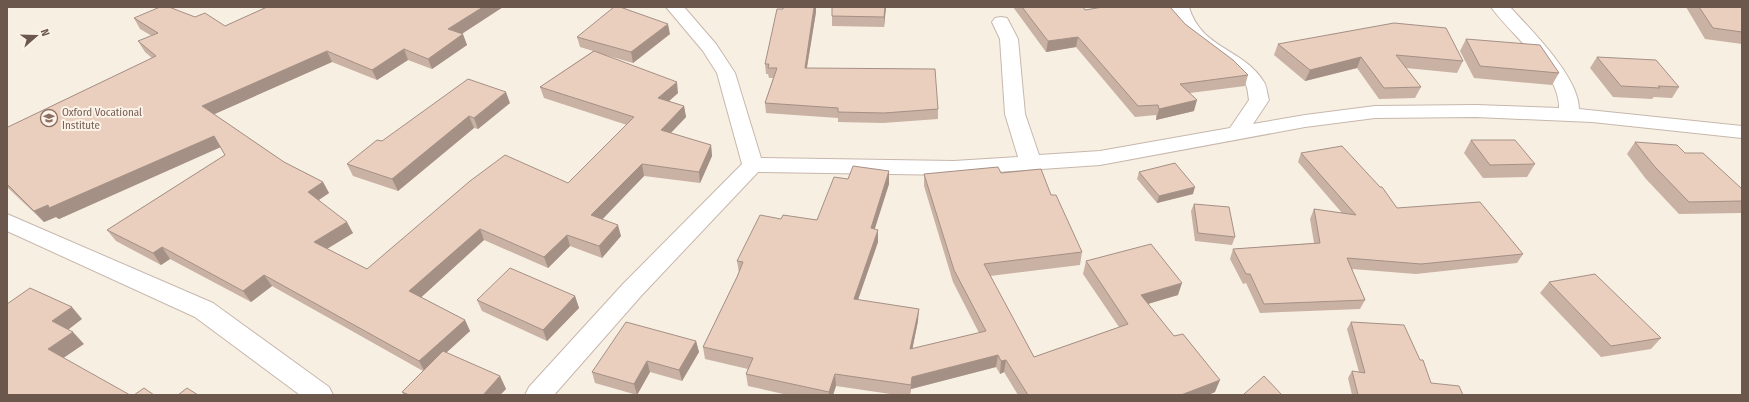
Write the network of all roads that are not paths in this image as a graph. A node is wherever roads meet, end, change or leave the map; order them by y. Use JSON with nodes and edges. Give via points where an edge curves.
{"nodes":[{"id":1,"x":675,"y":7,"type":"edge"},
{"id":2,"x":1180,"y":7,"type":"edge"},
{"id":3,"x":1500,"y":7,"type":"edge"},
{"id":4,"x":1001,"y":22,"type":"dead end"},
{"id":5,"x":1569,"y":115,"type":"junction"},
{"id":6,"x":1742,"y":132,"type":"edge"},
{"id":7,"x":1237,"y":133,"type":"junction"},
{"id":8,"x":1031,"y":163,"type":"junction"},
{"id":9,"x":753,"y":165,"type":"junction"},
{"id":10,"x":7,"y":222,"type":"edge"},
{"id":11,"x":320,"y":395,"type":"edge"},
{"id":12,"x":538,"y":395,"type":"edge"}],
"edges":[{"from":1,"to":9,"type":"street","via":[[710,48],[726,73]]},
{"from":2,"to":7,"type":"street","via":[[1184,20],[1204,43],[1238,66],[1254,82],[1259,100]]},
{"from":3,"to":5,"type":"street","via":[[1532,40],[1550,65],[1569,98]]},
{"from":4,"to":8,"type":"street","via":[[1009,39],[1015,114]]},
{"from":5,"to":6,"type":"street"},
{"from":5,"to":7,"type":"street","via":[[1476,111],[1375,112]]},
{"from":7,"to":8,"type":"street","via":[[1100,158]]},
{"from":8,"to":9,"type":"street","via":[[954,168]]},
{"from":9,"to":12,"type":"street","via":[[632,290]]},
{"from":10,"to":11,"type":"street","via":[[204,310]]}]}
